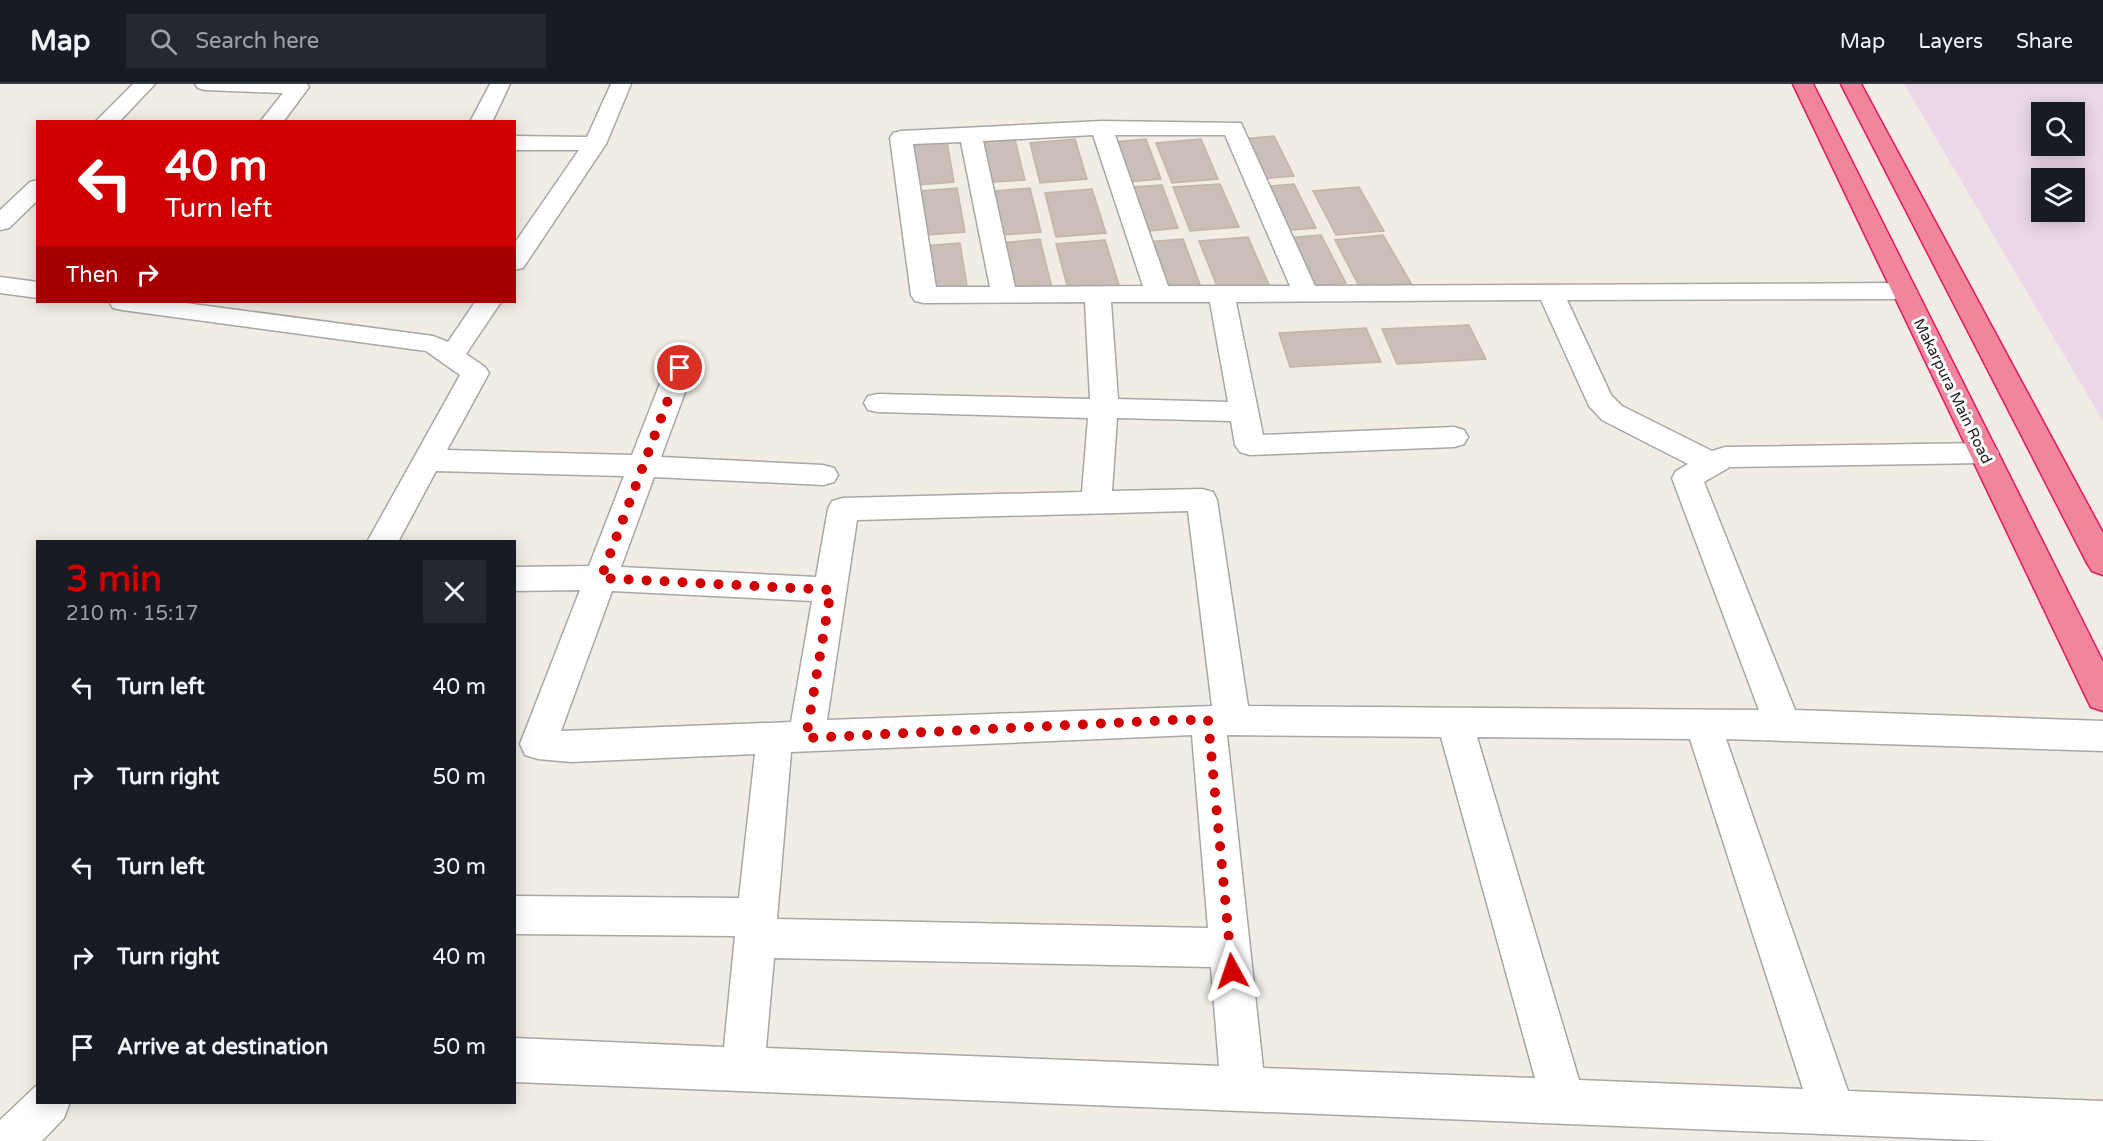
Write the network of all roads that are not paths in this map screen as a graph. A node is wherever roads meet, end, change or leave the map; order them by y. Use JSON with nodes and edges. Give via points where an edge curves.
{"nodes":[{"id":1,"x":146,"y":84,"type":"edge"},
{"id":2,"x":205,"y":84,"type":"edge"},
{"id":3,"x":500,"y":84,"type":"edge"},
{"id":4,"x":621,"y":84,"type":"edge"},
{"id":5,"x":1803,"y":84,"type":"edge"},
{"id":6,"x":1851,"y":84,"type":"edge"},
{"id":7,"x":108,"y":120,"type":"edge"},
{"id":8,"x":273,"y":120,"type":"edge"},
{"id":9,"x":482,"y":120,"type":"edge"},
{"id":10,"x":1102,"y":128,"type":"junction"},
{"id":11,"x":971,"y":136,"type":"junction"},
{"id":12,"x":516,"y":143,"type":"edge"},
{"id":13,"x":595,"y":144,"type":"junction"},
{"id":14,"x":36,"y":189,"type":"edge"},
{"id":15,"x":0,"y":223,"type":"edge"},
{"id":16,"x":516,"y":260,"type":"edge"},
{"id":17,"x":0,"y":285,"type":"edge"},
{"id":18,"x":36,"y":290,"type":"edge"},
{"id":19,"x":1904,"y":291,"type":"junction"},
{"id":20,"x":1551,"y":293,"type":"junction"},
{"id":21,"x":1158,"y":294,"type":"junction"},
{"id":22,"x":1222,"y":294,"type":"junction"},
{"id":23,"x":1306,"y":294,"type":"junction"},
{"id":24,"x":1004,"y":295,"type":"junction"},
{"id":25,"x":1098,"y":295,"type":"junction"},
{"id":26,"x":130,"y":303,"type":"edge"},
{"id":27,"x":301,"y":303,"type":"edge"},
{"id":28,"x":487,"y":303,"type":"edge"},
{"id":29,"x":287,"y":324,"type":"junction"},
{"id":30,"x":451,"y":357,"type":"junction"},
{"id":31,"x":680,"y":368,"type":"dead end"},
{"id":32,"x":878,"y":403,"type":"dead end"},
{"id":33,"x":1104,"y":410,"type":"junction"},
{"id":34,"x":1244,"y":412,"type":"junction"},
{"id":35,"x":1454,"y":437,"type":"dead end"},
{"id":36,"x":1984,"y":453,"type":"junction"},
{"id":37,"x":427,"y":460,"type":"junction"},
{"id":38,"x":1713,"y":464,"type":"junction"},
{"id":39,"x":643,"y":466,"type":"junction"},
{"id":40,"x":824,"y":475,"type":"dead end"},
{"id":41,"x":1096,"y":502,"type":"junction"},
{"id":42,"x":383,"y":540,"type":"edge"},
{"id":43,"x":2103,"y":563,"type":"edge"},
{"id":44,"x":601,"y":578,"type":"junction"},
{"id":45,"x":516,"y":579,"type":"edge"},
{"id":46,"x":831,"y":590,"type":"junction"},
{"id":47,"x":2103,"y":697,"type":"edge"},
{"id":48,"x":1220,"y":720,"type":"junction"},
{"id":49,"x":1455,"y":723,"type":"junction"},
{"id":50,"x":1703,"y":724,"type":"junction"},
{"id":51,"x":1783,"y":725,"type":"junction"},
{"id":52,"x":2103,"y":736,"type":"edge"},
{"id":53,"x":790,"y":739,"type":"junction"},
{"id":54,"x":526,"y":744,"type":"edge"},
{"id":55,"x":516,"y":915,"type":"edge"},
{"id":56,"x":756,"y":928,"type":"junction"},
{"id":57,"x":1230,"y":948,"type":"junction"},
{"id":58,"x":516,"y":1060,"type":"edge"},
{"id":59,"x":742,"y":1068,"type":"junction"},
{"id":60,"x":1243,"y":1089,"type":"junction"},
{"id":61,"x":1563,"y":1101,"type":"junction"},
{"id":62,"x":46,"y":1104,"type":"edge"},
{"id":63,"x":1833,"y":1112,"type":"junction"},
{"id":64,"x":2103,"y":1123,"type":"edge"},
{"id":65,"x":11,"y":1141,"type":"edge"}],
"edges":[{"from":1,"to":7,"type":"street"},
{"from":2,"to":8,"type":"street","via":[[298,87]]},
{"from":3,"to":9,"type":"street"},
{"from":4,"to":13,"type":"street"},
{"from":5,"to":19,"type":"highway","name":"Makarpura Main Road"},
{"from":6,"to":43,"type":"highway"},
{"from":10,"to":11,"type":"street"},
{"from":10,"to":21,"type":"street"},
{"from":10,"to":23,"type":"street","via":[[1233,128]]},
{"from":11,"to":24,"type":"street"},
{"from":11,"to":24,"type":"street","via":[[901,138],[924,296]]},
{"from":12,"to":13,"type":"street"},
{"from":13,"to":16,"type":"street"},
{"from":14,"to":15,"type":"street"},
{"from":17,"to":18,"type":"street"},
{"from":19,"to":20,"type":"street"},
{"from":19,"to":36,"type":"highway","name":"Makarpura Main Road"},
{"from":20,"to":23,"type":"street"},
{"from":20,"to":38,"type":"street","via":[[1599,399],[1612,413]]},
{"from":21,"to":22,"type":"street"},
{"from":21,"to":25,"type":"street"},
{"from":22,"to":23,"type":"street"},
{"from":22,"to":34,"type":"street"},
{"from":24,"to":25,"type":"street"},
{"from":25,"to":33,"type":"street"},
{"from":26,"to":29,"type":"street"},
{"from":27,"to":29,"type":"street"},
{"from":28,"to":30,"type":"street"},
{"from":29,"to":30,"type":"street","via":[[433,344]]},
{"from":30,"to":37,"type":"street","via":[[474,373]]},
{"from":31,"to":39,"type":"street"},
{"from":32,"to":33,"type":"street"},
{"from":33,"to":34,"type":"street"},
{"from":33,"to":41,"type":"street"},
{"from":34,"to":35,"type":"street","via":[[1250,445]]},
{"from":36,"to":38,"type":"street","via":[[1725,457]]},
{"from":36,"to":47,"type":"highway","name":"Makarpura Main Road"},
{"from":37,"to":39,"type":"street"},
{"from":37,"to":42,"type":"street"},
{"from":38,"to":51,"type":"street","via":[[1687,478]]},
{"from":39,"to":40,"type":"street"},
{"from":39,"to":44,"type":"street"},
{"from":41,"to":46,"type":"street","via":[[843,509]]},
{"from":41,"to":48,"type":"street","via":[[1202,500]]},
{"from":44,"to":45,"type":"street"},
{"from":44,"to":46,"type":"street"},
{"from":44,"to":54,"type":"street"},
{"from":46,"to":53,"type":"street"},
{"from":48,"to":49,"type":"street"},
{"from":48,"to":53,"type":"street"},
{"from":48,"to":57,"type":"street"},
{"from":49,"to":50,"type":"street"},
{"from":49,"to":61,"type":"street"},
{"from":50,"to":51,"type":"street"},
{"from":50,"to":63,"type":"street"},
{"from":51,"to":52,"type":"street"},
{"from":53,"to":54,"type":"street","via":[[571,747]]},
{"from":53,"to":56,"type":"street"},
{"from":55,"to":56,"type":"street"},
{"from":56,"to":57,"type":"street"},
{"from":56,"to":59,"type":"street"},
{"from":57,"to":60,"type":"street"},
{"from":58,"to":59,"type":"street"},
{"from":59,"to":60,"type":"street"},
{"from":60,"to":61,"type":"street"},
{"from":61,"to":63,"type":"street"},
{"from":62,"to":65,"type":"street"},
{"from":63,"to":64,"type":"street"}]}
